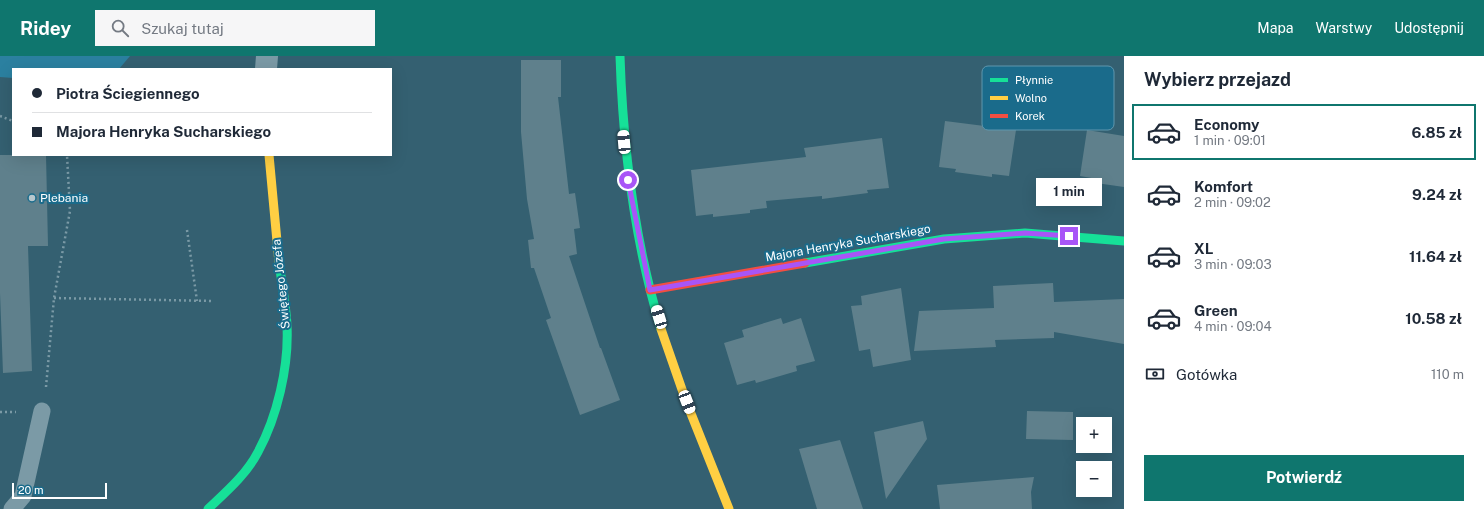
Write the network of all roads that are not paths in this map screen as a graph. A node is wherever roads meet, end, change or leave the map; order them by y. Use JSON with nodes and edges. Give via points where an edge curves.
{"nodes":[{"id":1,"x":267,"y":56,"type":"edge"},
{"id":2,"x":620,"y":56,"type":"edge"},
{"id":3,"x":266,"y":68,"type":"edge"},
{"id":4,"x":269,"y":156,"type":"edge"},
{"id":5,"x":1124,"y":241,"type":"edge"},
{"id":6,"x":650,"y":290,"type":"junction"},
{"id":7,"x":42,"y":411,"type":"road end"},
{"id":8,"x":12,"y":509,"type":"edge"},
{"id":9,"x":208,"y":509,"type":"edge"},
{"id":10,"x":728,"y":509,"type":"edge"}],
"edges":[{"from":1,"to":3,"type":"street"},
{"from":2,"to":6,"type":"street","via":[[628,180]]},
{"from":4,"to":9,"type":"street","name":"Świętego Józefa","via":[[287,327],[277,408],[258,453],[236,483]]},
{"from":5,"to":6,"type":"street","name":"Majora Henryka Sucharskiego","via":[[1025,233],[944,239]]},
{"from":6,"to":10,"type":"street","via":[[676,372]]},
{"from":7,"to":8,"type":"lane","via":[[23,496]]}]}
